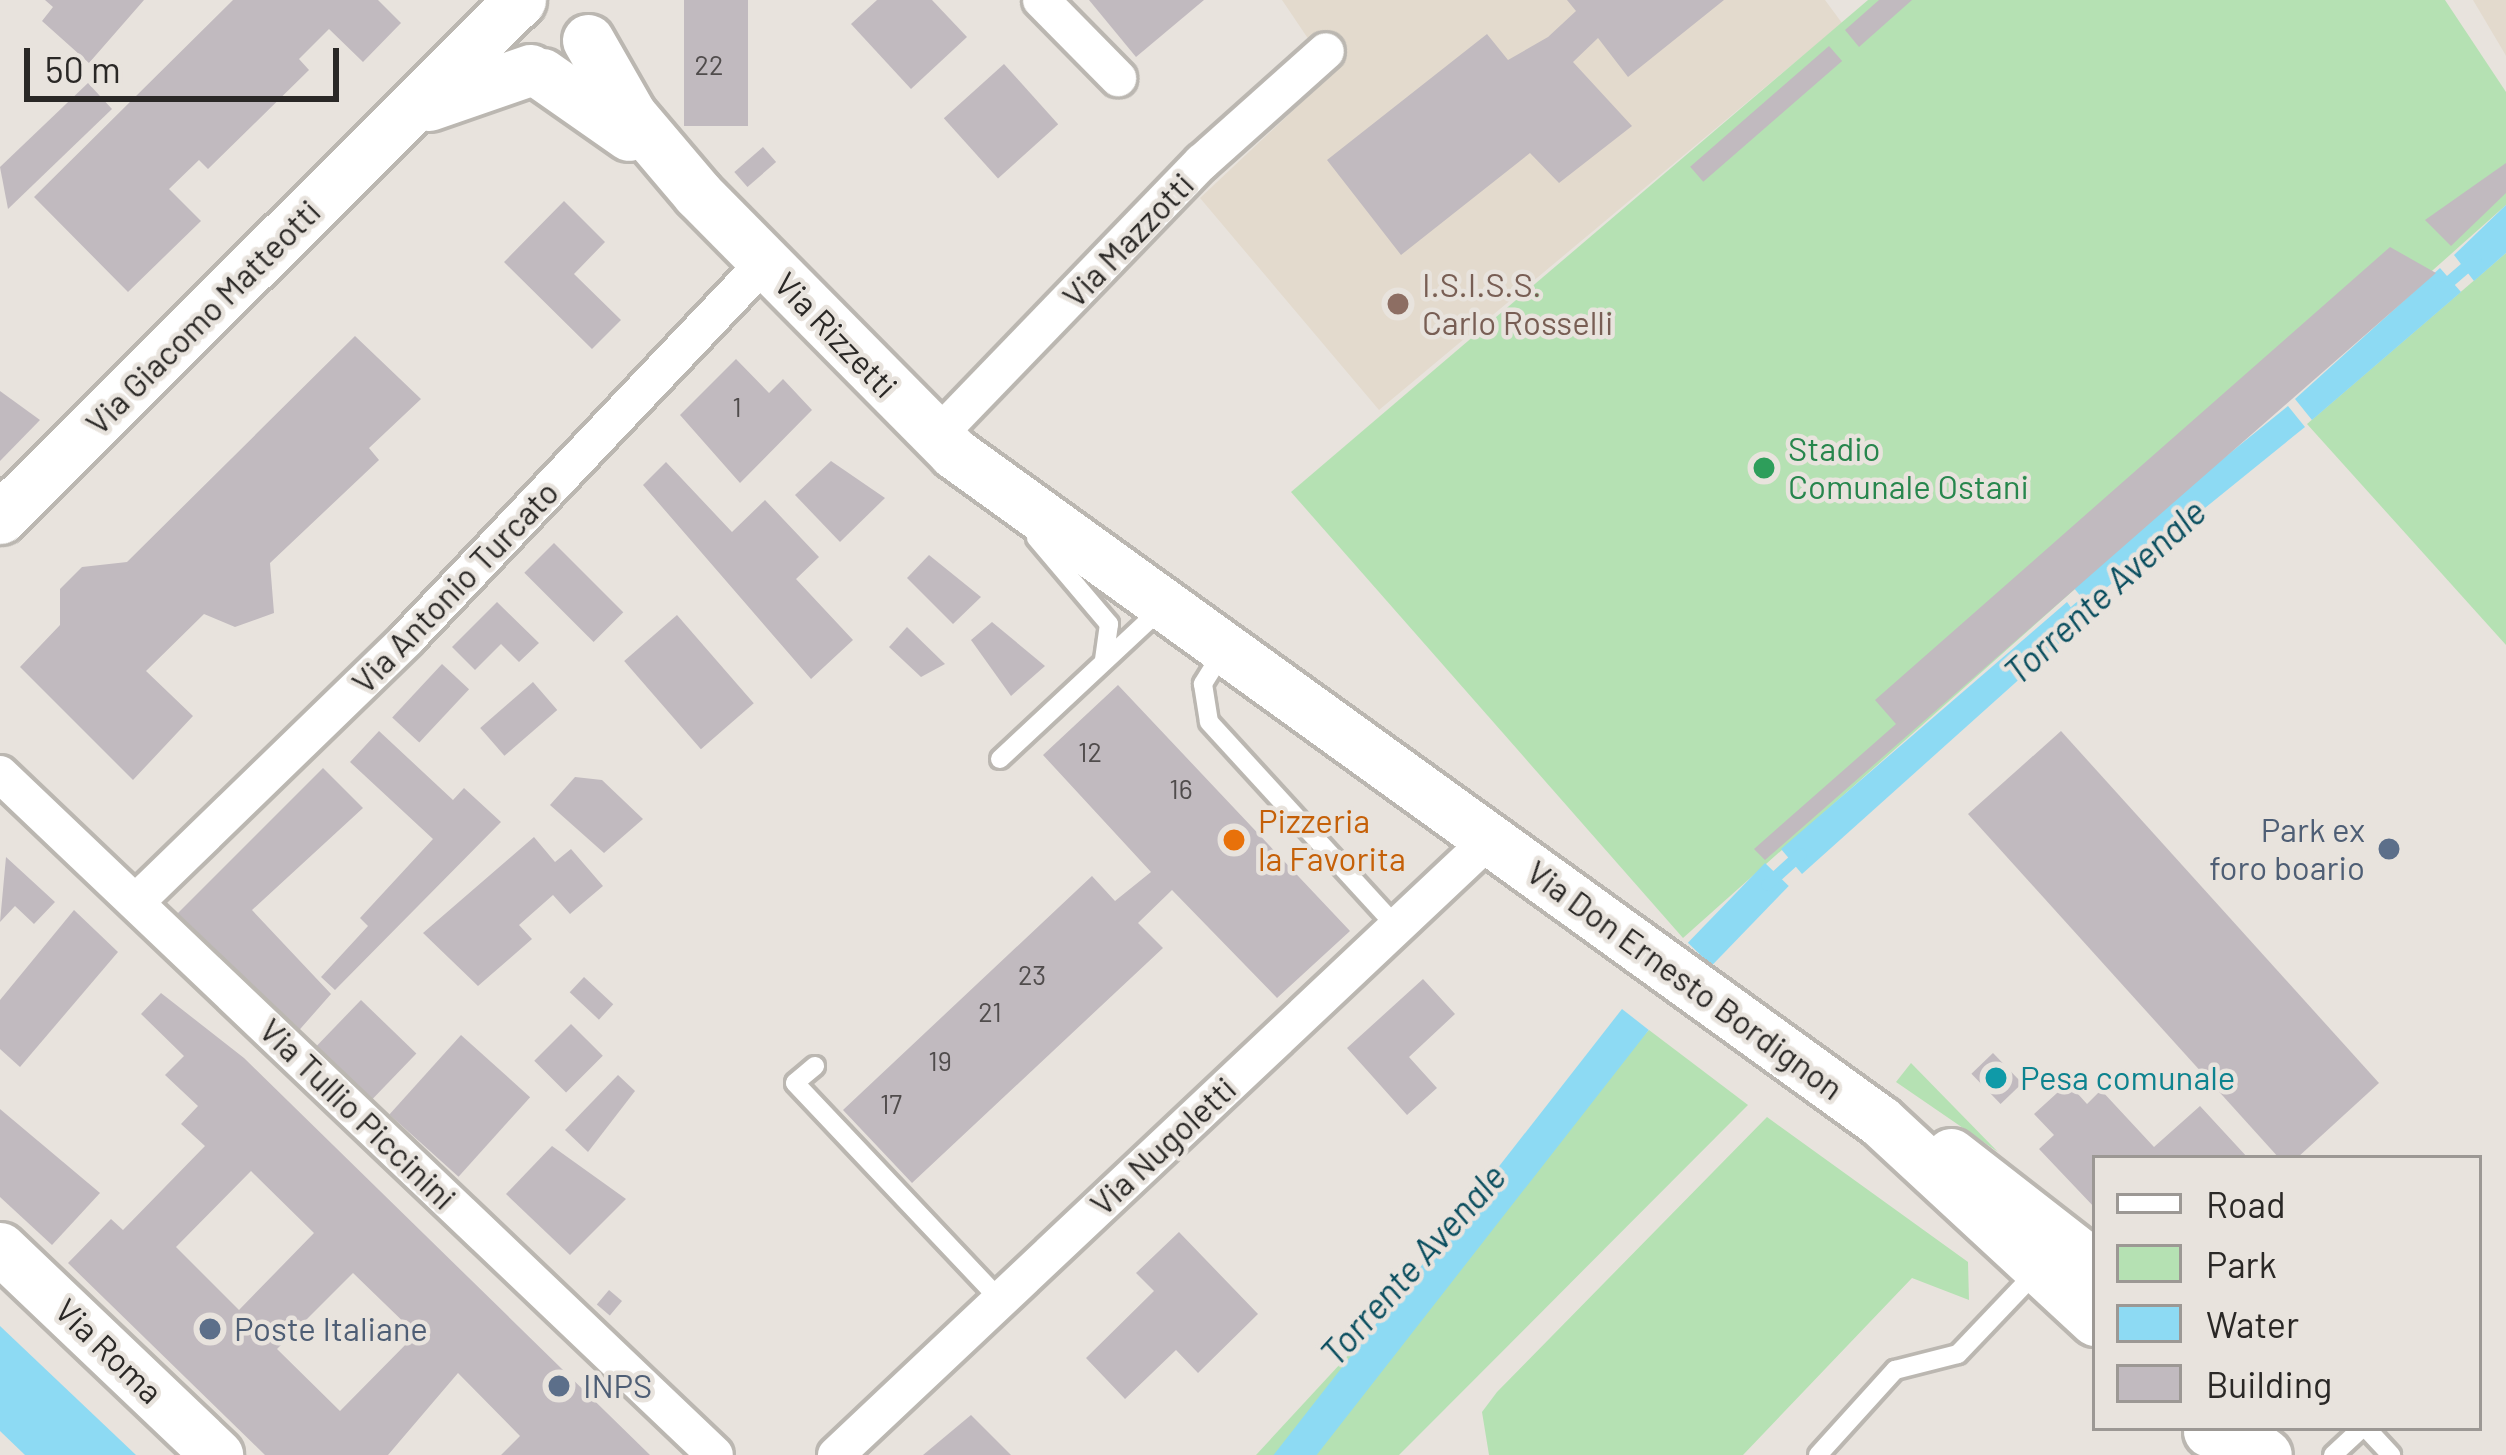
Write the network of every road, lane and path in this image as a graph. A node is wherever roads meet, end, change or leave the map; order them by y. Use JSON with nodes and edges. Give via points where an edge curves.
{"nodes":[{"id":1,"x":1041,"y":0,"type":"edge"},
{"id":2,"x":516,"y":4,"type":"edge"},
{"id":3,"x":586,"y":17,"type":"edge"},
{"id":4,"x":1326,"y":51,"type":"dead end"},
{"id":5,"x":536,"y":72,"type":"junction"},
{"id":6,"x":1118,"y":78,"type":"dead end"},
{"id":7,"x":407,"y":117,"type":"junction"},
{"id":8,"x":698,"y":194,"type":"junction"},
{"id":9,"x":765,"y":262,"type":"junction"},
{"id":10,"x":937,"y":436,"type":"junction"},
{"id":11,"x":977,"y":471,"type":"junction"},
{"id":12,"x":0,"y":518,"type":"edge"},
{"id":13,"x":1162,"y":608,"type":"junction"},
{"id":14,"x":1224,"y":650,"type":"junction"},
{"id":15,"x":1104,"y":660,"type":"junction"},
{"id":16,"x":1000,"y":759,"type":"dead end"},
{"id":17,"x":0,"y":774,"type":"edge"},
{"id":18,"x":1490,"y":839,"type":"junction"},
{"id":19,"x":136,"y":902,"type":"junction"},
{"id":20,"x":1398,"y":928,"type":"junction"},
{"id":21,"x":815,"y":1066,"type":"dead end"},
{"id":22,"x":0,"y":1248,"type":"edge"},
{"id":23,"x":2065,"y":1258,"type":"edge"},
{"id":24,"x":998,"y":1299,"type":"junction"},
{"id":25,"x":2092,"y":1314,"type":"edge"},
{"id":26,"x":2277,"y":1431,"type":"edge"},
{"id":27,"x":2361,"y":1431,"type":"edge"},
{"id":28,"x":2367,"y":1431,"type":"edge"},
{"id":29,"x":2216,"y":1438,"type":"edge"},
{"id":30,"x":217,"y":1455,"type":"edge"},
{"id":31,"x":715,"y":1455,"type":"edge"},
{"id":32,"x":836,"y":1455,"type":"edge"},
{"id":33,"x":1818,"y":1455,"type":"edge"},
{"id":34,"x":2266,"y":1455,"type":"edge"},
{"id":35,"x":2300,"y":1455,"type":"edge"},
{"id":36,"x":2333,"y":1455,"type":"edge"},
{"id":37,"x":2391,"y":1455,"type":"edge"}],
"edges":[{"from":1,"to":6,"type":"street"},
{"from":2,"to":5,"type":"street","name":"Via Giacomo Matteotti","via":[[505,39]]},
{"from":2,"to":7,"type":"street","name":"Via Giacomo Matteotti"},
{"from":3,"to":5,"type":"street","name":"Via Giacomo Matteotti","via":[[571,66]]},
{"from":3,"to":8,"type":"street","name":"Via Rizzetti","via":[[631,115]]},
{"from":4,"to":10,"type":"street","name":"Via Mazzotti","via":[[1202,162]]},
{"from":5,"to":7,"type":"street","name":"Via Giacomo Matteotti"},
{"from":5,"to":8,"type":"street","name":"Via Rizzetti"},
{"from":7,"to":12,"type":"street","name":"Via Giacomo Matteotti"},
{"from":8,"to":9,"type":"street","name":"Via Rizzetti"},
{"from":9,"to":10,"type":"street","name":"Via Rizzetti"},
{"from":9,"to":19,"type":"street","name":"Via Antonio Turcato","via":[[407,639]]},
{"from":10,"to":11,"type":"street","name":"Via Rizzetti"},
{"from":11,"to":13,"type":"street","name":"Via Rizzetti"},
{"from":11,"to":15,"type":"lane","name":"Via Rizzetti","via":[[1100,608],[1111,634]]},
{"from":13,"to":14,"type":"street","name":"Via Rizzetti"},
{"from":13,"to":15,"type":"lane"},
{"from":14,"to":18,"type":"street","name":"Via Rizzetti"},
{"from":14,"to":20,"type":"lane","via":[[1203,684],[1209,722]]},
{"from":15,"to":16,"type":"lane"},
{"from":17,"to":19,"type":"street","name":"Via Tullio Piccinini"},
{"from":18,"to":20,"type":"street","name":"Via Nugoletti"},
{"from":18,"to":23,"type":"street","name":"Via Don Ernesto Bordignon"},
{"from":19,"to":31,"type":"street","name":"Via Tullio Piccinini"},
{"from":20,"to":24,"type":"street","name":"Via Nugoletti"},
{"from":21,"to":24,"type":"lane","via":[[795,1083]]},
{"from":22,"to":30,"type":"street","name":"Via Roma"},
{"from":23,"to":25,"type":"street","name":"Via Don Ernesto Bordignon"},
{"from":23,"to":33,"type":"lane","via":[[1958,1354],[1895,1370]]},
{"from":24,"to":32,"type":"street","name":"Via Nugoletti"},
{"from":26,"to":35,"type":"street"},
{"from":27,"to":36,"type":"lane"},
{"from":28,"to":37,"type":"lane"},
{"from":29,"to":34,"type":"street","via":[[2237,1433]]}]}
